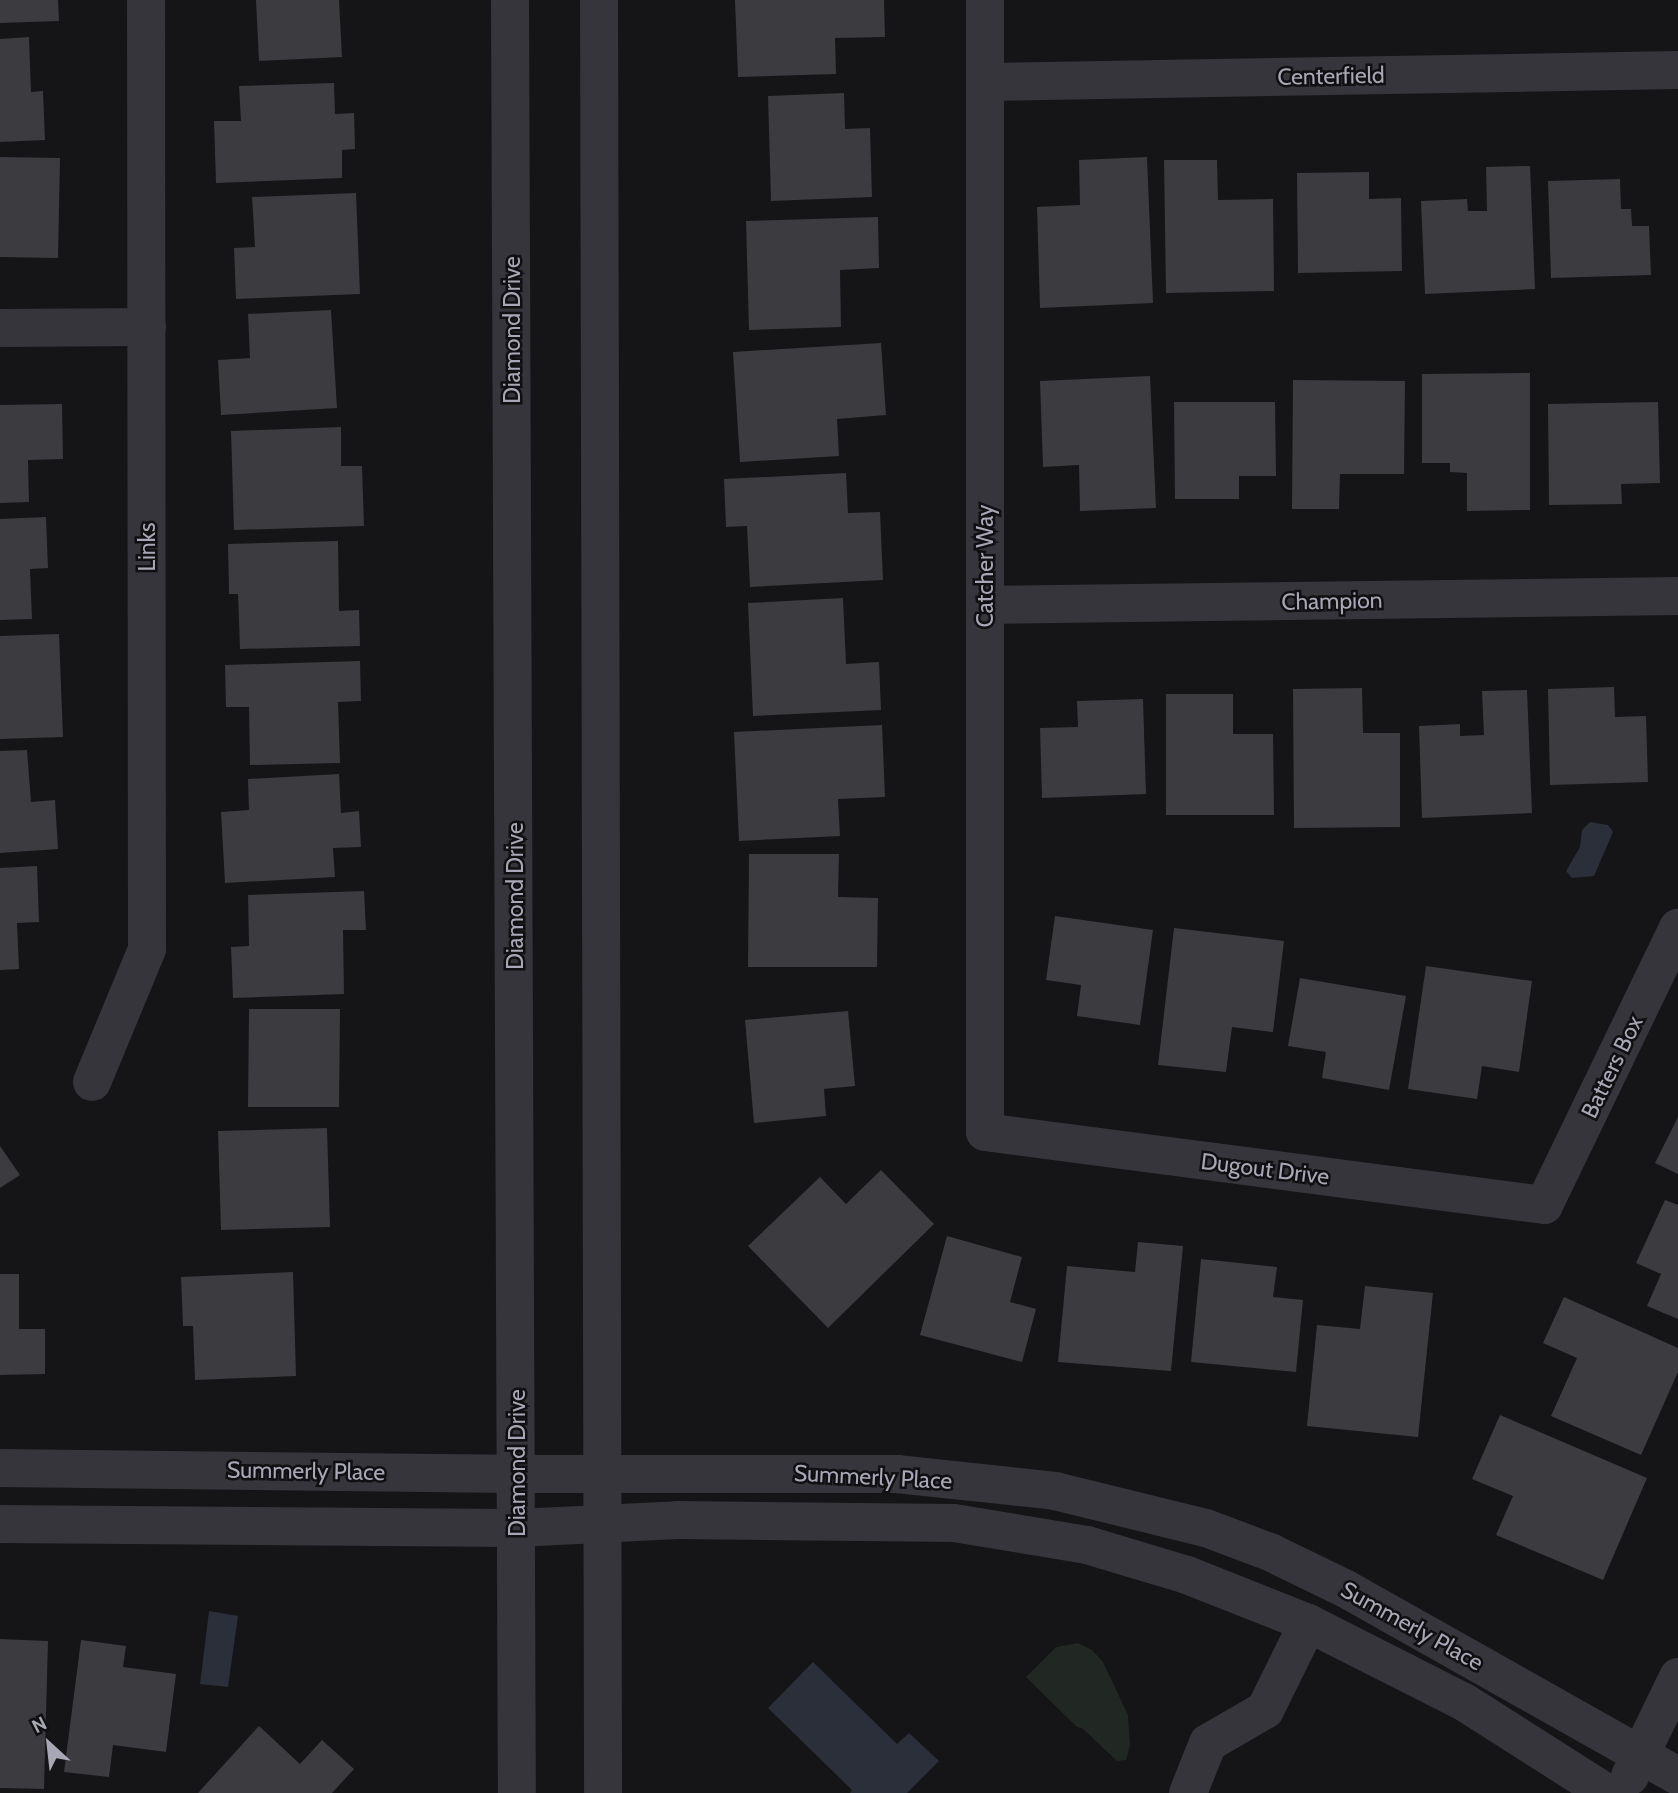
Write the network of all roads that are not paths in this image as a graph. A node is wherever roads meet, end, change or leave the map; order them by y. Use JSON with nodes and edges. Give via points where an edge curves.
{"nodes":[{"id":1,"x":146,"y":0,"type":"edge"},
{"id":2,"x":510,"y":0,"type":"edge"},
{"id":3,"x":599,"y":0,"type":"edge"},
{"id":4,"x":985,"y":0,"type":"edge"},
{"id":5,"x":1678,"y":69,"type":"edge"},
{"id":6,"x":985,"y":82,"type":"junction"},
{"id":7,"x":146,"y":327,"type":"junction"},
{"id":8,"x":0,"y":328,"type":"edge"},
{"id":9,"x":1678,"y":596,"type":"edge"},
{"id":10,"x":985,"y":605,"type":"junction"},
{"id":11,"x":1676,"y":941,"type":"edge"},
{"id":12,"x":92,"y":1082,"type":"dead end"},
{"id":13,"x":985,"y":1132,"type":"joint"},
{"id":14,"x":1544,"y":1205,"type":"joint"},
{"id":15,"x":0,"y":1468,"type":"edge"},
{"id":16,"x":601,"y":1474,"type":"junction"},
{"id":17,"x":517,"y":1475,"type":"junction"},
{"id":18,"x":0,"y":1524,"type":"edge"},
{"id":19,"x":601,"y":1524,"type":"junction"},
{"id":20,"x":517,"y":1528,"type":"junction"},
{"id":21,"x":1308,"y":1623,"type":"junction"},
{"id":22,"x":1678,"y":1677,"type":"edge"},
{"id":23,"x":1641,"y":1755,"type":"junction"},
{"id":24,"x":1678,"y":1776,"type":"edge"},
{"id":25,"x":517,"y":1793,"type":"edge"},
{"id":26,"x":603,"y":1793,"type":"edge"},
{"id":27,"x":1188,"y":1793,"type":"edge"},
{"id":28,"x":1607,"y":1793,"type":"edge"},
{"id":29,"x":1622,"y":1793,"type":"edge"}],
"edges":[{"from":1,"to":7,"type":"street","name":"Links"},
{"from":2,"to":17,"type":"street","name":"Diamond Drive"},
{"from":3,"to":16,"type":"street"},
{"from":4,"to":6,"type":"street","name":"Catcher Way"},
{"from":5,"to":6,"type":"street","name":"Centerfield"},
{"from":6,"to":10,"type":"street","name":"Catcher Way"},
{"from":7,"to":8,"type":"street"},
{"from":7,"to":12,"type":"street","name":"Links","via":[[147,949]]},
{"from":9,"to":10,"type":"street","name":"Champion"},
{"from":10,"to":13,"type":"street","name":"Catcher Way"},
{"from":11,"to":14,"type":"street","name":"Batters Box"},
{"from":13,"to":14,"type":"street","name":"Dugout Drive"},
{"from":15,"to":17,"type":"street","name":"Summerly Place"},
{"from":16,"to":17,"type":"street","name":"Summerly Place"},
{"from":16,"to":19,"type":"street"},
{"from":16,"to":23,"type":"street","name":"Summerly Place","via":[[897,1474],[1055,1491],[1206,1528],[1346,1589]]},
{"from":17,"to":20,"type":"street","name":"Diamond Drive"},
{"from":18,"to":20,"type":"street","name":"Summerly Place"},
{"from":19,"to":20,"type":"street","name":"Summerly Place"},
{"from":19,"to":21,"type":"street","name":"Summerly Place","via":[[678,1520],[954,1523],[1087,1545],[1187,1574]]},
{"from":19,"to":26,"type":"street"},
{"from":20,"to":25,"type":"street","name":"Diamond Drive"},
{"from":21,"to":27,"type":"street","via":[[1265,1710],[1208,1743]]},
{"from":21,"to":28,"type":"street","name":"Summerly Place","via":[[1464,1702]]},
{"from":22,"to":23,"type":"street"},
{"from":23,"to":24,"type":"street","name":"Summerly Place"},
{"from":23,"to":29,"type":"street"}]}
